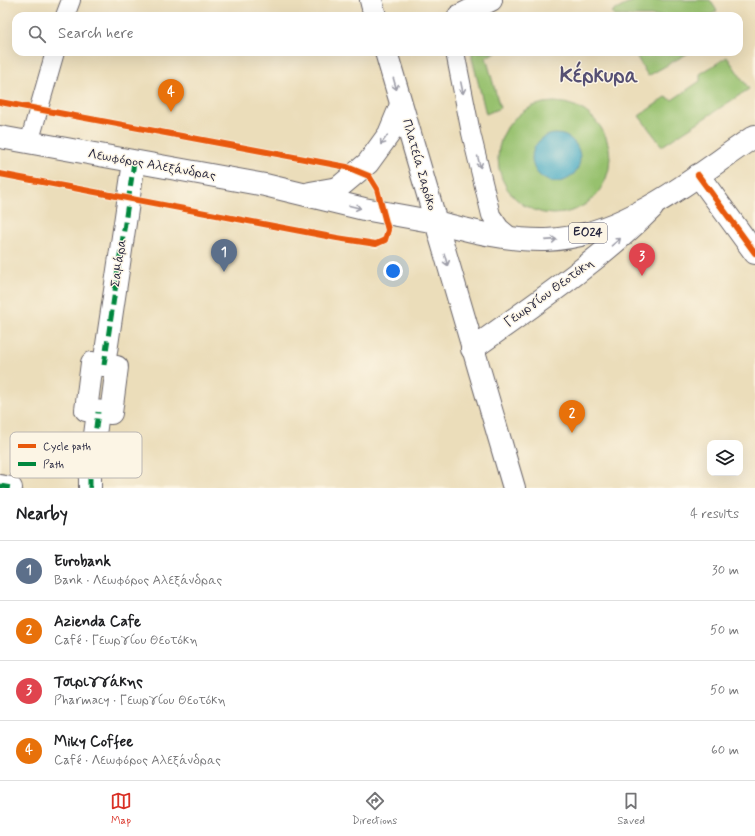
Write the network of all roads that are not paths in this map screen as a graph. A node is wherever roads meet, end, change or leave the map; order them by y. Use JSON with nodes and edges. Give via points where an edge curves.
{"nodes":[{"id":1,"x":71,"y":0,"type":"edge"},
{"id":2,"x":371,"y":0,"type":"edge"},
{"id":3,"x":490,"y":0,"type":"edge"},
{"id":4,"x":66,"y":12,"type":"edge"},
{"id":5,"x":375,"y":12,"type":"edge"},
{"id":6,"x":468,"y":12,"type":"edge"},
{"id":7,"x":54,"y":56,"type":"edge"},
{"id":8,"x":392,"y":56,"type":"edge"},
{"id":9,"x":456,"y":56,"type":"edge"},
{"id":10,"x":401,"y":105,"type":"junction"},
{"id":11,"x":755,"y":136,"type":"edge"},
{"id":12,"x":0,"y":137,"type":"edge"},
{"id":13,"x":29,"y":143,"type":"junction"},
{"id":14,"x":134,"y":162,"type":"junction"},
{"id":15,"x":698,"y":175,"type":"junction"},
{"id":16,"x":304,"y":194,"type":"junction"},
{"id":17,"x":658,"y":202,"type":"junction"},
{"id":18,"x":436,"y":222,"type":"junction"},
{"id":19,"x":512,"y":238,"type":"junction"},
{"id":20,"x":755,"y":253,"type":"edge"},
{"id":21,"x":472,"y":349,"type":"junction"},
{"id":22,"x":95,"y":432,"type":"edge"},
{"id":23,"x":0,"y":486,"type":"edge"},
{"id":24,"x":11,"y":488,"type":"edge"},
{"id":25,"x":514,"y":488,"type":"edge"}],
"edges":[{"from":1,"to":4,"type":"lane"},
{"from":2,"to":5,"type":"main road"},
{"from":3,"to":6,"type":"main road"},
{"from":7,"to":13,"type":"lane"},
{"from":8,"to":10,"type":"main road","name":"Πλατεία Σαρόκο","one_way":true},
{"from":9,"to":19,"type":"lane","one_way":true,"via":[[491,215],[500,228]]},
{"from":10,"to":16,"type":"main road","name":"Λεωφόρος Αλεξάνδρας","one_way":true,"via":[[388,134],[368,163],[338,188]]},
{"from":10,"to":18,"type":"main road","name":"Πλατεία Σαρόκο"},
{"from":11,"to":15,"type":"main road","number":"ΕΟ24"},
{"from":12,"to":13,"type":"main road","name":"Λεωφόρος Αλεξάνδρας"},
{"from":13,"to":14,"type":"main road","name":"Λεωφόρος Αλεξάνδρας"},
{"from":14,"to":16,"type":"main road","name":"Λεωφόρος Αλεξάνδρας"},
{"from":14,"to":22,"type":"main road","name":"Σαμάρα","via":[[104,365],[117,367],[111,413],[98,412]]},
{"from":15,"to":17,"type":"main road","number":"ΕΟ24"},
{"from":15,"to":20,"type":"main road"},
{"from":16,"to":18,"type":"main road","name":"Λεωφόρος Αλεξάνδρας","one_way":true,"via":[[364,209]]},
{"from":19,"to":17,"type":"main road","name":"Πλατεία Σαρόκο","number":"ΕΟ24","one_way":true,"via":[[546,240],[578,236],[630,218]]},
{"from":21,"to":17,"type":"main road","name":"Γεωργίου Θεοτόκη","one_way":true,"via":[[584,269]]},
{"from":18,"to":19,"type":"main road","name":"Πλατεία Σαρόκο","number":"ΕΟ24"},
{"from":18,"to":21,"type":"main road","one_way":true},
{"from":21,"to":25,"type":"main road"},
{"from":23,"to":24,"type":"main road"}]}
